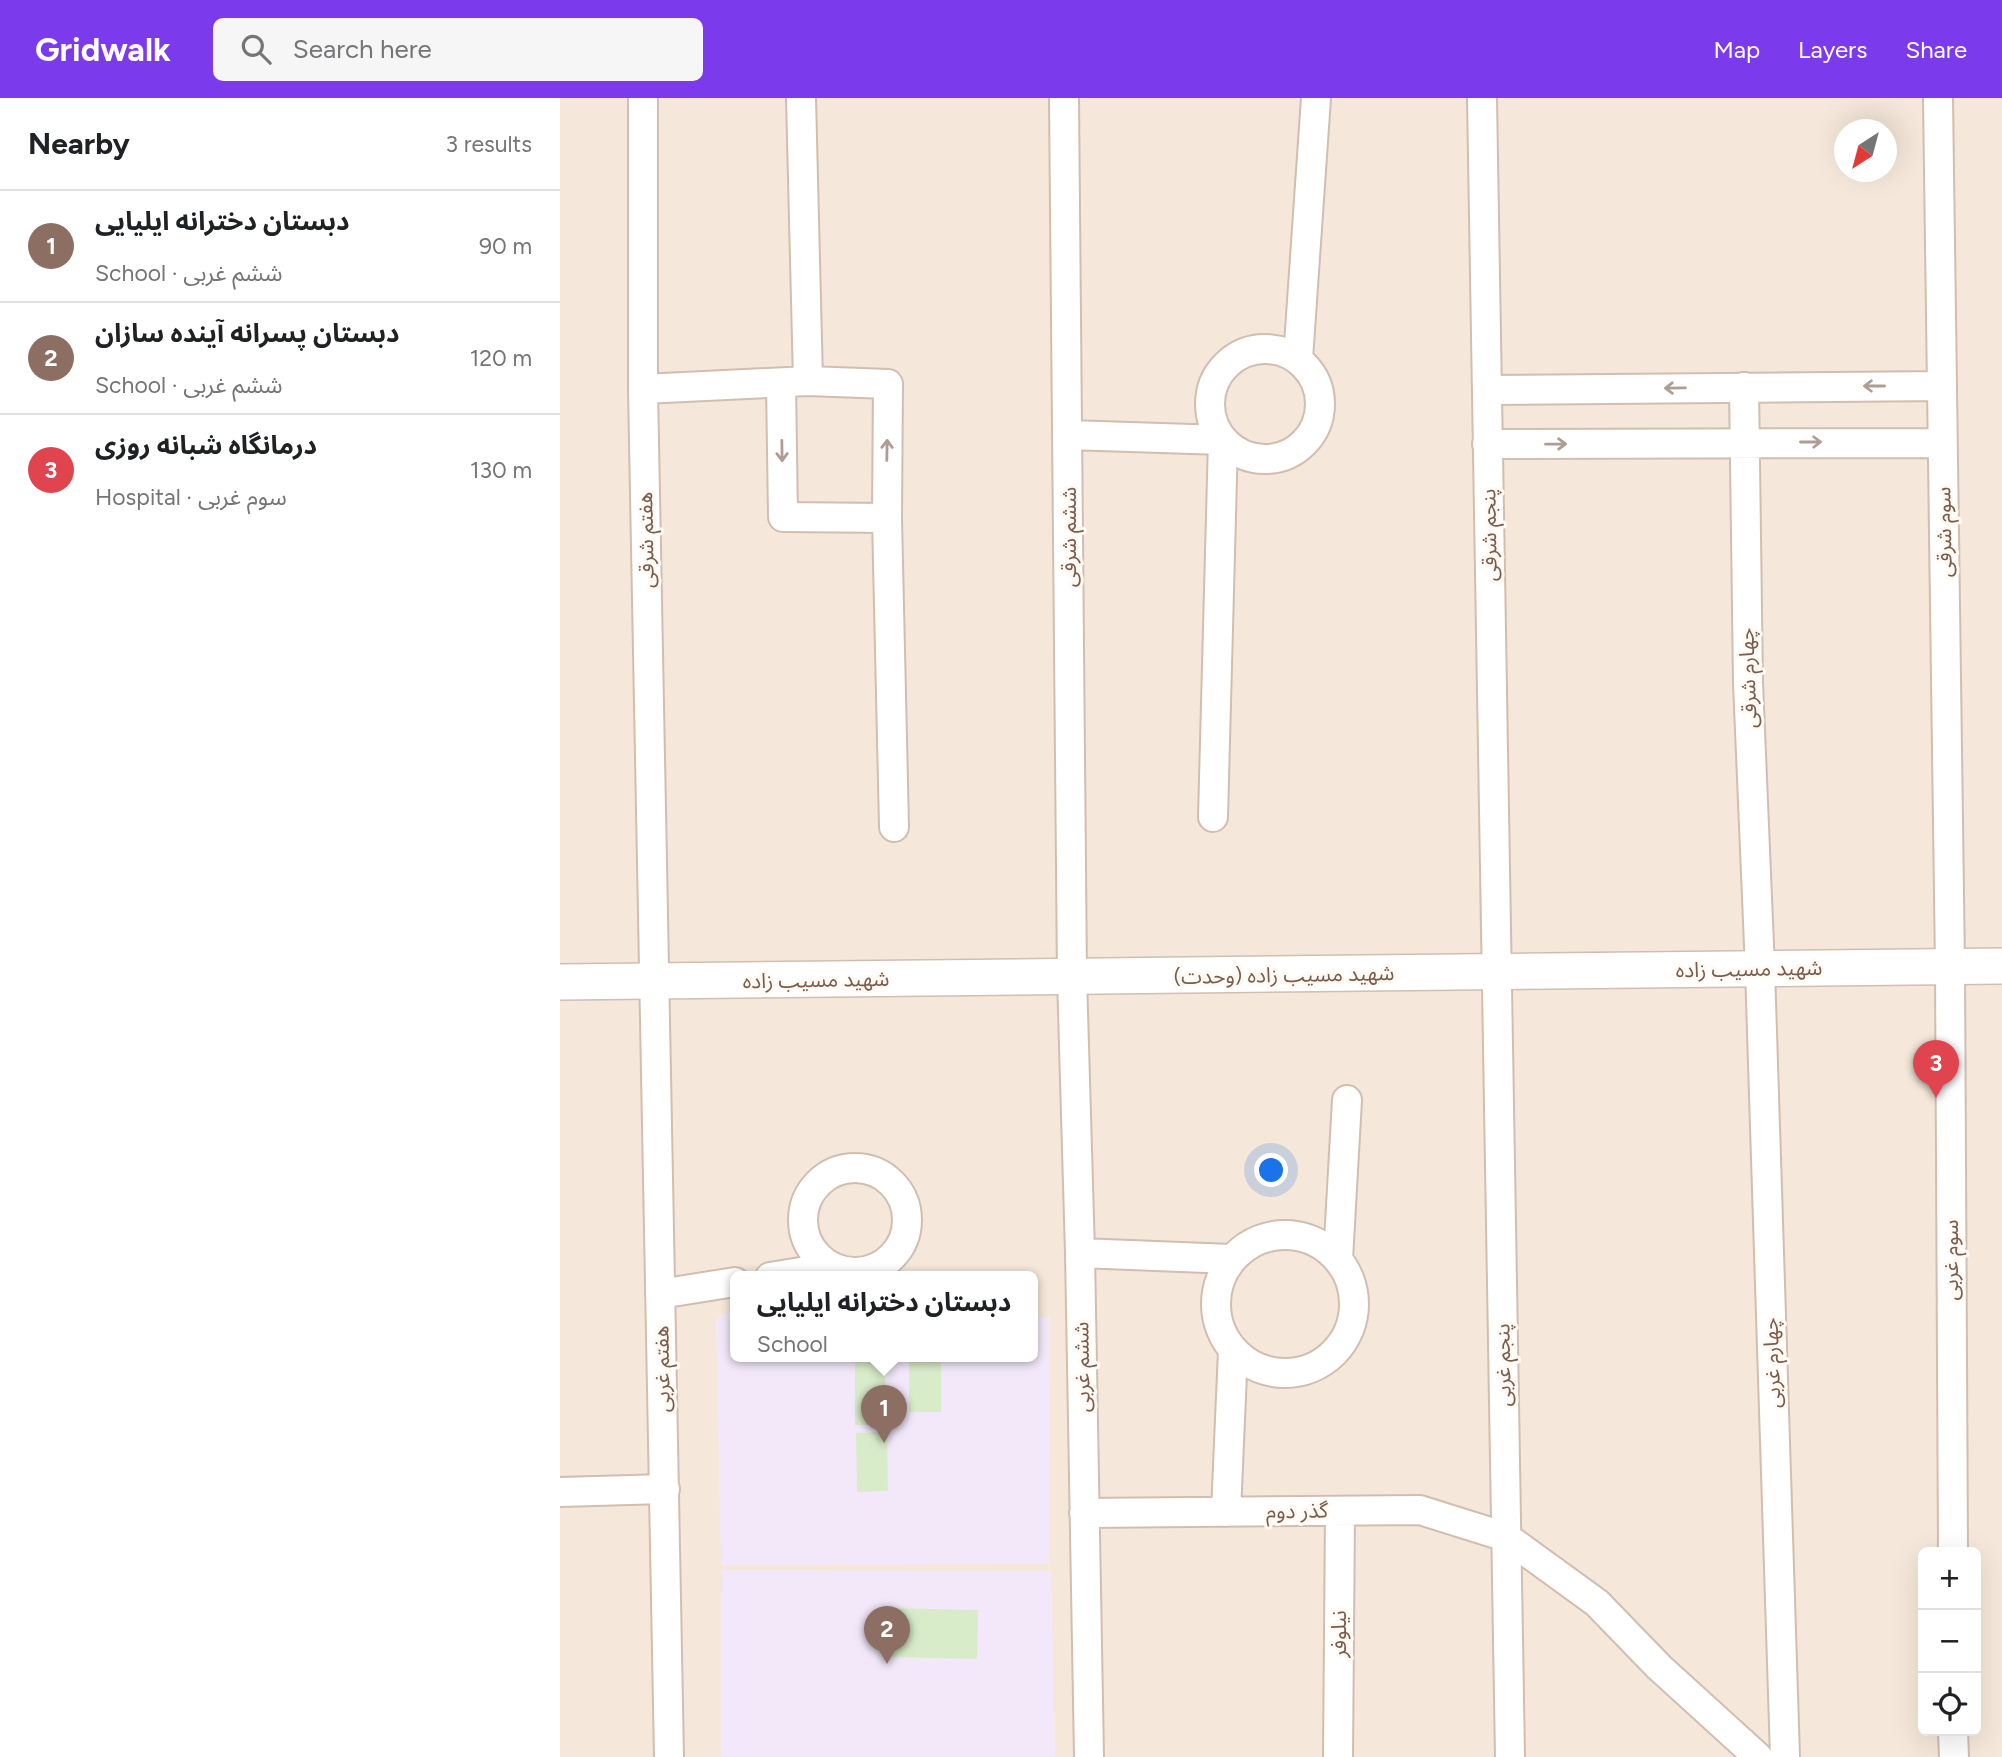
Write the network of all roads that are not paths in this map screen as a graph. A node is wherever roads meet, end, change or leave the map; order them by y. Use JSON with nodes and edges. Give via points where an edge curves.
{"nodes":[{"id":1,"x":643,"y":98,"type":"edge"},
{"id":2,"x":801,"y":98,"type":"edge"},
{"id":3,"x":1065,"y":98,"type":"edge"},
{"id":4,"x":1316,"y":98,"type":"edge"},
{"id":5,"x":1482,"y":98,"type":"edge"},
{"id":6,"x":1938,"y":98,"type":"edge"},
{"id":7,"x":1298,"y":359,"type":"junction"},
{"id":8,"x":795,"y":382,"type":"junction"},
{"id":9,"x":1942,"y":386,"type":"junction"},
{"id":10,"x":1744,"y":387,"type":"junction"},
{"id":11,"x":643,"y":389,"type":"junction"},
{"id":12,"x":1487,"y":390,"type":"junction"},
{"id":13,"x":1068,"y":435,"type":"junction"},
{"id":14,"x":1223,"y":440,"type":"junction"},
{"id":15,"x":1743,"y":442,"type":"junction"},
{"id":16,"x":1942,"y":443,"type":"junction"},
{"id":17,"x":1487,"y":444,"type":"junction"},
{"id":18,"x":887,"y":519,"type":"junction"},
{"id":19,"x":1213,"y":817,"type":"dead end"},
{"id":20,"x":894,"y":827,"type":"dead end"},
{"id":21,"x":2002,"y":966,"type":"edge"},
{"id":22,"x":1950,"y":967,"type":"junction"},
{"id":23,"x":1760,"y":969,"type":"junction"},
{"id":24,"x":1495,"y":972,"type":"junction"},
{"id":25,"x":1072,"y":977,"type":"junction"},
{"id":26,"x":560,"y":982,"type":"edge"},
{"id":27,"x":654,"y":982,"type":"junction"},
{"id":28,"x":1347,"y":1100,"type":"dead end"},
{"id":29,"x":1080,"y":1253,"type":"junction"},
{"id":30,"x":1231,"y":1259,"type":"junction"},
{"id":31,"x":1338,"y":1259,"type":"junction"},
{"id":32,"x":831,"y":1267,"type":"dead end"},
{"id":33,"x":806,"y":1271,"type":"edge"},
{"id":34,"x":730,"y":1283,"type":"edge"},
{"id":35,"x":660,"y":1294,"type":"junction"},
{"id":36,"x":1233,"y":1350,"type":"junction"},
{"id":37,"x":665,"y":1489,"type":"junction"},
{"id":38,"x":560,"y":1492,"type":"edge"},
{"id":39,"x":1340,"y":1511,"type":"junction"},
{"id":40,"x":1226,"y":1512,"type":"junction"},
{"id":41,"x":1084,"y":1513,"type":"junction"},
{"id":42,"x":1506,"y":1537,"type":"junction"},
{"id":43,"x":1953,"y":1547,"type":"edge"},
{"id":44,"x":1953,"y":1736,"type":"edge"},
{"id":45,"x":669,"y":1757,"type":"edge"},
{"id":46,"x":1089,"y":1757,"type":"edge"},
{"id":47,"x":1338,"y":1757,"type":"edge"},
{"id":48,"x":1510,"y":1757,"type":"edge"},
{"id":49,"x":1758,"y":1757,"type":"edge"},
{"id":50,"x":1785,"y":1757,"type":"edge"},
{"id":51,"x":1954,"y":1757,"type":"edge"}],
"edges":[{"from":1,"to":11,"type":"street","name":"هفتم شرقی"},
{"from":2,"to":8,"type":"street"},
{"from":3,"to":13,"type":"street","name":"ششم شرقی"},
{"from":4,"to":7,"type":"street"},
{"from":5,"to":12,"type":"street","name":"پنجم شرقی"},
{"from":6,"to":9,"type":"street","name":"سوم شرقی"},
{"from":7,"to":14,"type":"street","via":[[1264,349],[1231,360],[1211,390],[1213,425]]},
{"from":7,"to":14,"type":"street","via":[[1319,390],[1321,409],[1306,443],[1273,460],[1245,456]]},
{"from":8,"to":11,"type":"street"},
{"from":18,"to":8,"type":"street","one_way":true,"via":[[888,384]]},
{"from":8,"to":18,"type":"street","one_way":true,"via":[[783,517]]},
{"from":9,"to":10,"type":"street","one_way":true},
{"from":9,"to":16,"type":"street","name":"سوم شرقی"},
{"from":10,"to":12,"type":"street","one_way":true},
{"from":10,"to":15,"type":"street","name":"چهارم شرقی"},
{"from":11,"to":27,"type":"street","name":"هفتم شرقی"},
{"from":12,"to":17,"type":"street","name":"پنجم شرقی"},
{"from":13,"to":14,"type":"street"},
{"from":13,"to":25,"type":"street","name":"ششم شرقی"},
{"from":14,"to":19,"type":"street"},
{"from":15,"to":16,"type":"street","one_way":true},
{"from":17,"to":15,"type":"street","one_way":true},
{"from":15,"to":23,"type":"street","name":"چهارم شرقی"},
{"from":16,"to":22,"type":"street","name":"سوم شرقی"},
{"from":17,"to":24,"type":"street","name":"پنجم شرقی"},
{"from":18,"to":20,"type":"street"},
{"from":21,"to":22,"type":"street","name":"شهید مسیب زاده"},
{"from":22,"to":23,"type":"street","name":"شهید مسیب زاده"},
{"from":22,"to":43,"type":"street","name":"سوم غربی"},
{"from":23,"to":24,"type":"street","name":"شهید مسیب زاده"},
{"from":23,"to":50,"type":"street","name":"چهارم غربی"},
{"from":24,"to":25,"type":"street","name":"شهید مسیب زاده (وحدت)"},
{"from":24,"to":42,"type":"street","name":"پنجم غربی"},
{"from":25,"to":27,"type":"street","name":"شهید مسیب زاده"},
{"from":25,"to":29,"type":"street","name":"ششم غربی"},
{"from":26,"to":27,"type":"street","name":"شهید مسیب زاده"},
{"from":27,"to":35,"type":"street","name":"هفتم غربی"},
{"from":28,"to":31,"type":"street"},
{"from":29,"to":30,"type":"street"},
{"from":29,"to":41,"type":"street","name":"ششم غربی"},
{"from":30,"to":31,"type":"street","via":[[1264,1237],[1284,1234],[1305,1237]]},
{"from":30,"to":36,"type":"street","via":[[1215,1295],[1222,1334]]},
{"from":31,"to":36,"type":"street","via":[[1350,1280],[1354,1303],[1351,1327],[1339,1348],[1321,1363],[1298,1372],[1275,1373],[1251,1365]]},
{"from":32,"to":33,"type":"street"},
{"from":34,"to":35,"type":"street"},
{"from":35,"to":37,"type":"street","name":"هفتم غربی"},
{"from":36,"to":40,"type":"street"},
{"from":37,"to":38,"type":"street"},
{"from":37,"to":45,"type":"street","name":"هفتم غربی"},
{"from":39,"to":40,"type":"street","name":"گذر دوم"},
{"from":39,"to":42,"type":"street","name":"گذر دوم","via":[[1420,1510]]},
{"from":39,"to":47,"type":"street","name":"نیلوفر"},
{"from":40,"to":41,"type":"street","name":"گذر دوم"},
{"from":41,"to":46,"type":"street","name":"ششم غربی"},
{"from":42,"to":48,"type":"street","name":"پنجم غربی"},
{"from":42,"to":49,"type":"street","name":"گذر دوم","via":[[1597,1603]]},
{"from":44,"to":51,"type":"street"}]}
